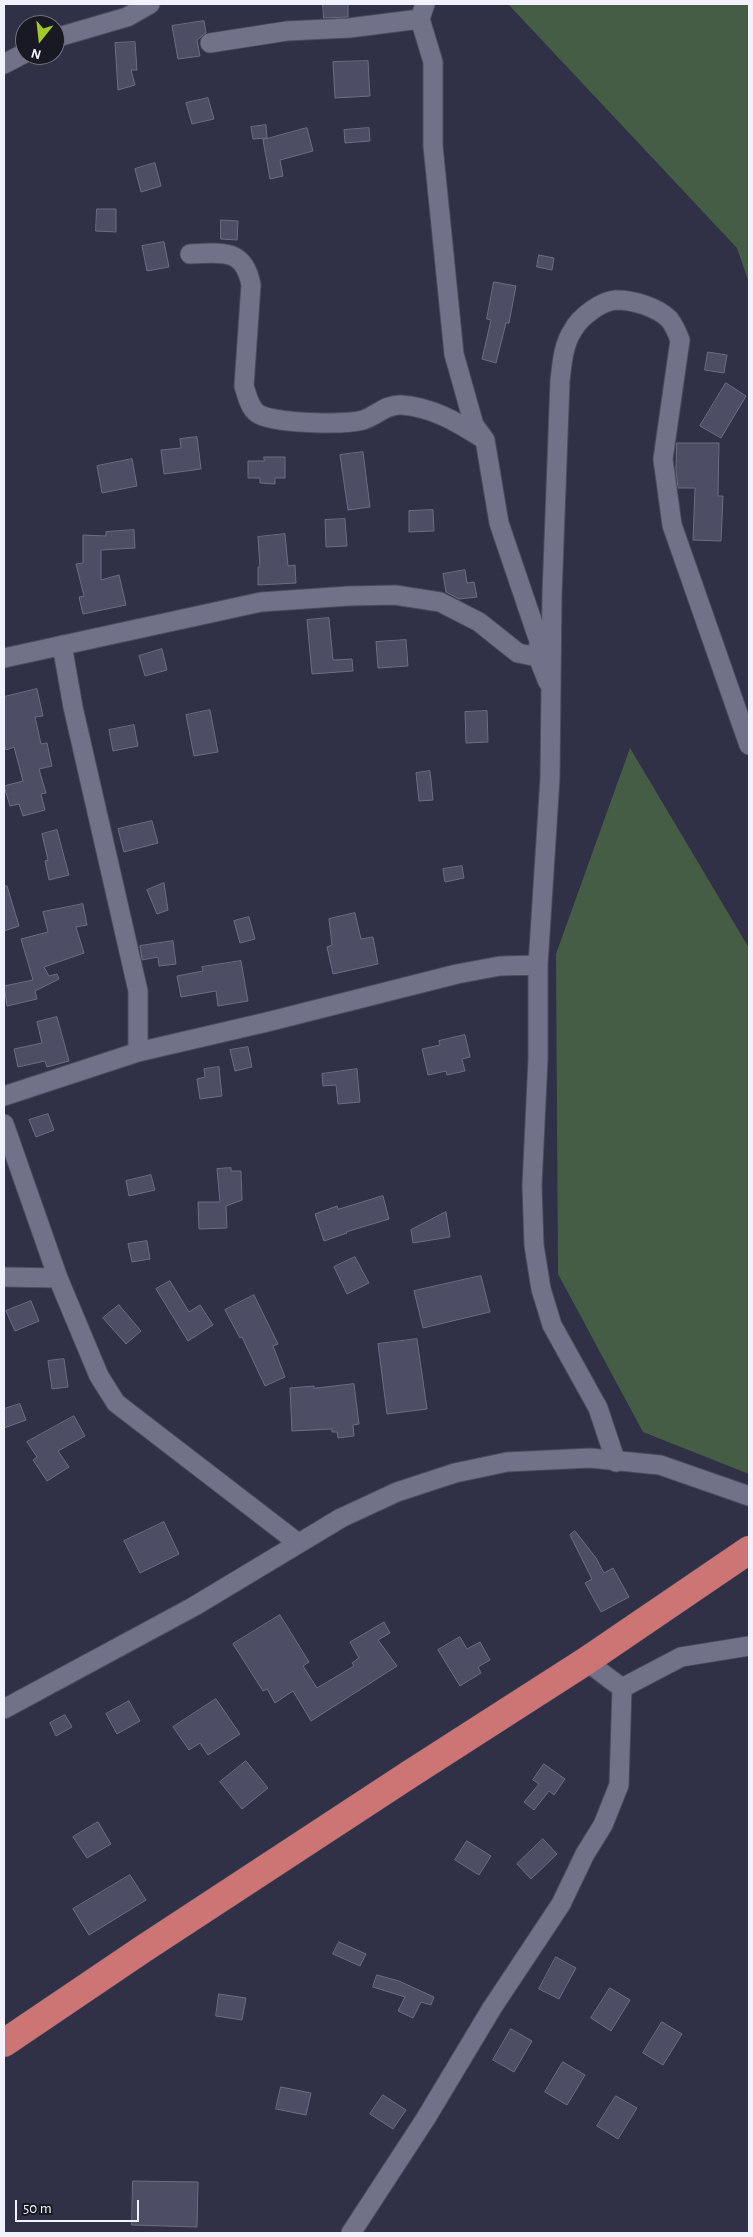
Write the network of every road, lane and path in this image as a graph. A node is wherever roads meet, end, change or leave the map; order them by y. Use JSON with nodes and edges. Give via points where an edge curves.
{"nodes":[{"id":1,"x":150,"y":4,"type":"edge"},
{"id":2,"x":423,"y":12,"type":"edge"},
{"id":3,"x":65,"y":35,"type":"edge"},
{"id":4,"x":210,"y":43,"type":"dead end"},
{"id":5,"x":15,"y":58,"type":"edge"},
{"id":6,"x":4,"y":64,"type":"edge"},
{"id":7,"x":190,"y":254,"type":"dead end"},
{"id":8,"x":485,"y":440,"type":"junction"},
{"id":9,"x":62,"y":645,"type":"junction"},
{"id":10,"x":538,"y":657,"type":"junction"},
{"id":11,"x":4,"y":658,"type":"edge"},
{"id":12,"x":552,"y":690,"type":"junction"},
{"id":13,"x":749,"y":745,"type":"edge"},
{"id":14,"x":538,"y":965,"type":"junction"},
{"id":15,"x":138,"y":1052,"type":"junction"},
{"id":16,"x":4,"y":1096,"type":"edge"},
{"id":17,"x":4,"y":1124,"type":"edge"},
{"id":18,"x":4,"y":1277,"type":"edge"},
{"id":19,"x":58,"y":1278,"type":"junction"},
{"id":20,"x":616,"y":1462,"type":"junction"},
{"id":21,"x":749,"y":1496,"type":"edge"},
{"id":22,"x":298,"y":1543,"type":"junction"},
{"id":23,"x":749,"y":1550,"type":"edge"},
{"id":24,"x":749,"y":1646,"type":"edge"},
{"id":25,"x":586,"y":1661,"type":"junction"},
{"id":26,"x":622,"y":1688,"type":"junction"},
{"id":27,"x":4,"y":1709,"type":"edge"},
{"id":28,"x":4,"y":2043,"type":"edge"},
{"id":29,"x":351,"y":2233,"type":"edge"}],
"edges":[{"from":1,"to":3,"type":"street","via":[[127,16]]},
{"from":2,"to":4,"type":"street","via":[[349,28],[286,31]]},
{"from":2,"to":8,"type":"street","via":[[433,62],[433,146],[454,354],[474,426]]},
{"from":5,"to":6,"type":"street"},
{"from":7,"to":8,"type":"street","via":[[229,253],[248,270],[251,285],[244,386],[248,401],[256,412],[282,421],[354,423],[386,408],[399,405],[416,407],[445,415]]},
{"from":8,"to":10,"type":"street","via":[[499,523],[539,641]]},
{"from":9,"to":10,"type":"street","via":[[261,602],[396,596],[440,602],[479,622],[518,653]]},
{"from":9,"to":11,"type":"street"},
{"from":9,"to":15,"type":"street","via":[[73,707],[138,991]]},
{"from":10,"to":12,"type":"street"},
{"from":12,"to":13,"type":"street","via":[[557,421],[564,349],[573,329],[584,316],[614,300],[634,302],[668,318],[680,340],[663,459],[672,525]]},
{"from":12,"to":14,"type":"street"},
{"from":14,"to":15,"type":"street","via":[[500,966],[457,974]]},
{"from":14,"to":20,"type":"street","via":[[538,1059],[532,1186],[535,1254],[552,1325],[598,1408]]},
{"from":15,"to":16,"type":"street"},
{"from":17,"to":19,"type":"street"},
{"from":18,"to":19,"type":"street"},
{"from":19,"to":22,"type":"street","via":[[99,1376],[116,1403]]},
{"from":20,"to":21,"type":"street","via":[[660,1465]]},
{"from":20,"to":22,"type":"street","via":[[590,1458],[506,1462],[455,1473],[397,1492],[341,1518]]},
{"from":22,"to":27,"type":"street","via":[[193,1607]]},
{"from":23,"to":25,"type":"highway"},
{"from":24,"to":26,"type":"street","via":[[681,1657]]},
{"from":25,"to":26,"type":"street"},
{"from":25,"to":28,"type":"highway"},
{"from":26,"to":29,"type":"street","via":[[619,1786],[603,1826],[585,1854],[561,1904]]}]}
